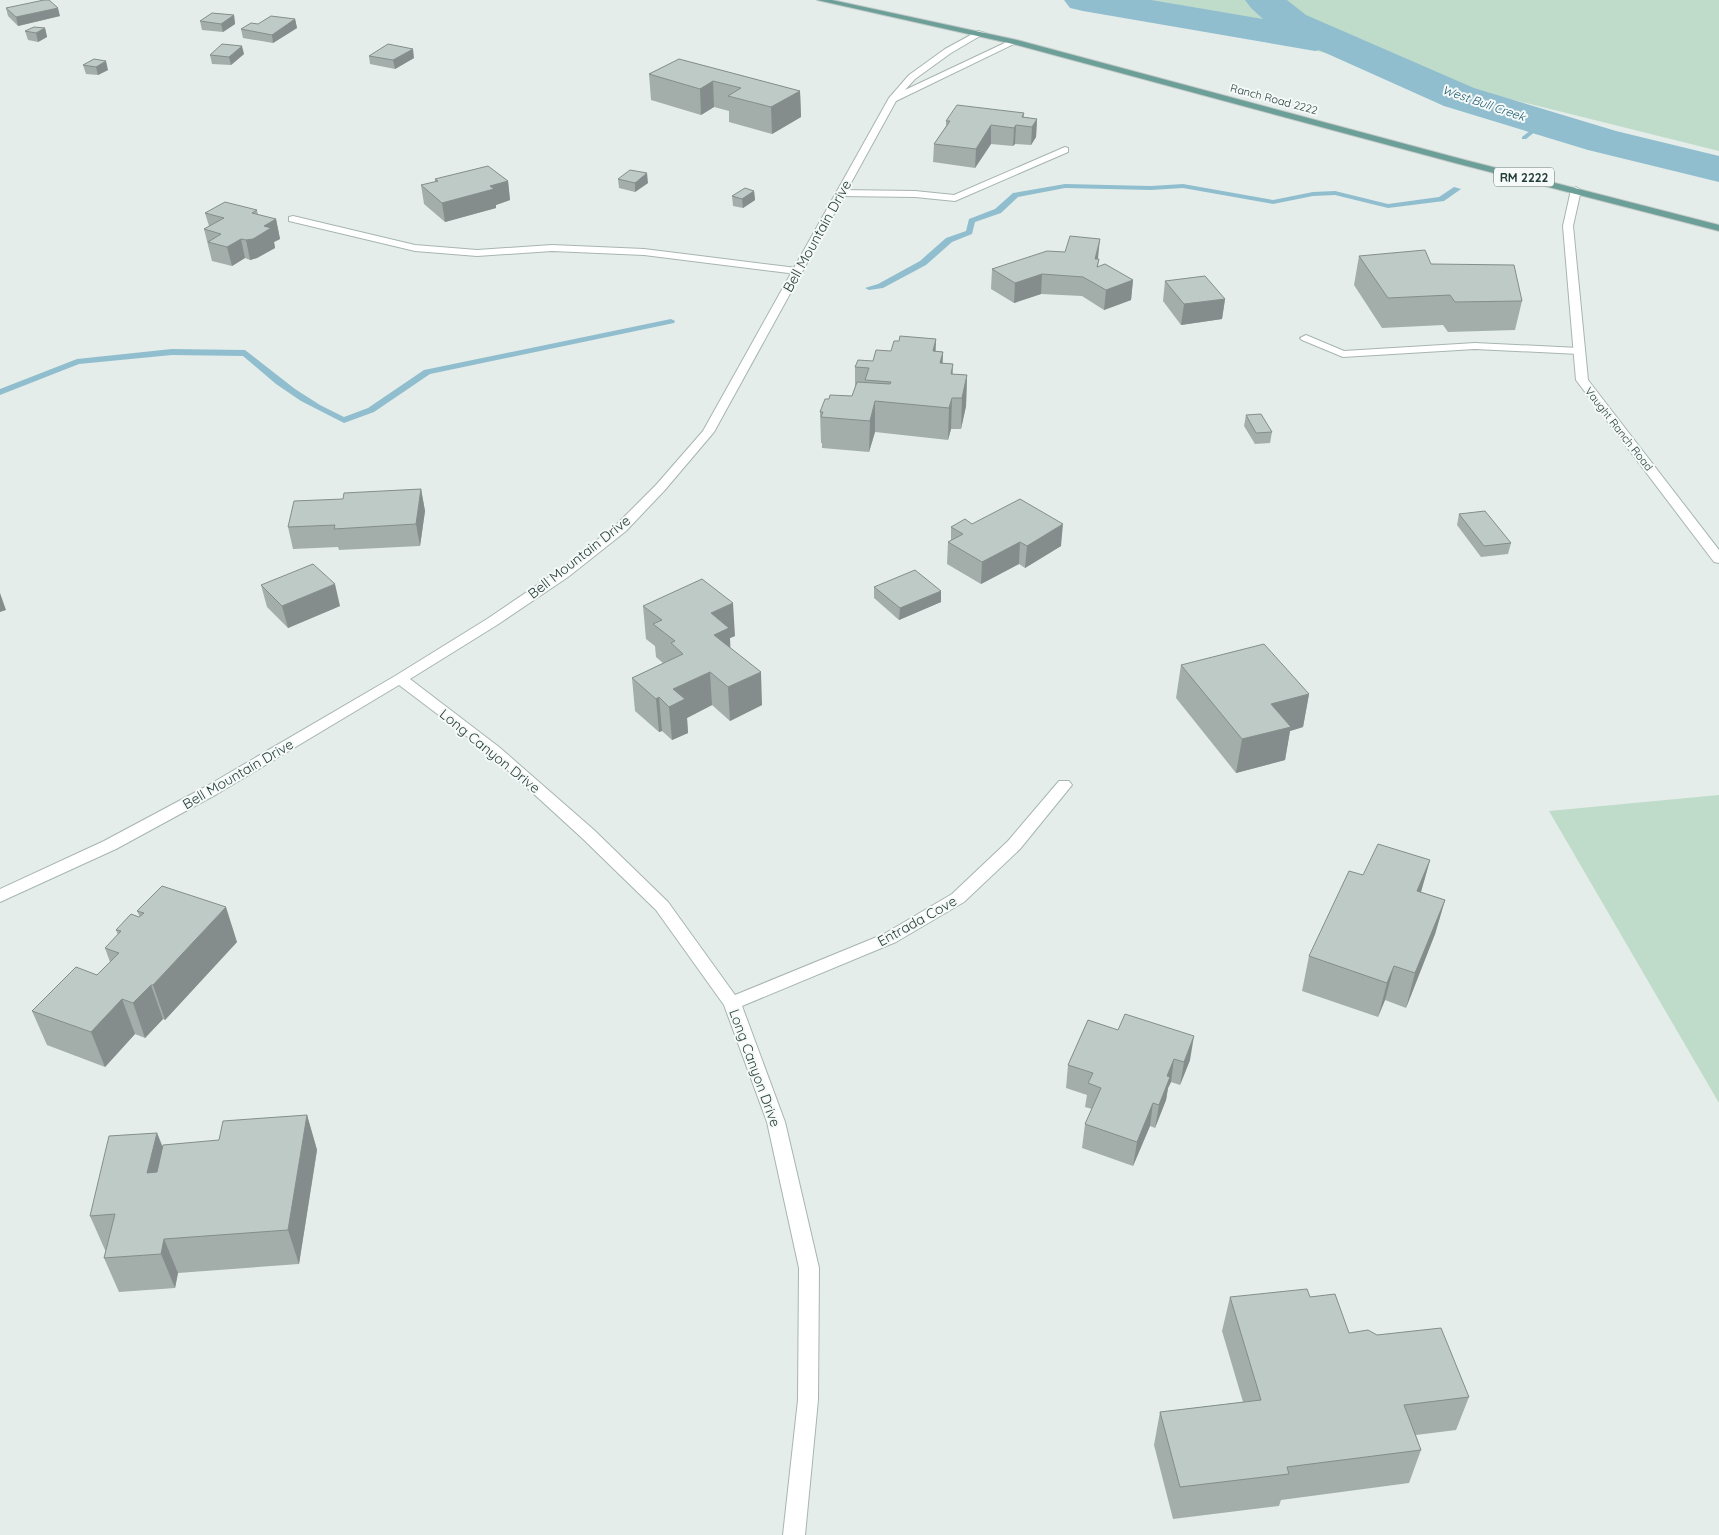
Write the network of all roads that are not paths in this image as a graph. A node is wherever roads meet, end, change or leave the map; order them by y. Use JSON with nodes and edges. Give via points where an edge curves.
{"nodes":[{"id":1,"x":821,"y":0,"type":"edge"},
{"id":2,"x":981,"y":33,"type":"junction"},
{"id":3,"x":1014,"y":42,"type":"junction"},
{"id":4,"x":892,"y":100,"type":"junction"},
{"id":5,"x":1065,"y":150,"type":"dead end"},
{"id":6,"x":1576,"y":190,"type":"junction"},
{"id":7,"x":840,"y":193,"type":"junction"},
{"id":8,"x":293,"y":219,"type":"dead end"},
{"id":9,"x":1719,"y":228,"type":"edge"},
{"id":10,"x":797,"y":272,"type":"junction"},
{"id":11,"x":1306,"y":338,"type":"dead end"},
{"id":12,"x":1579,"y":351,"type":"junction"},
{"id":13,"x":1719,"y":559,"type":"edge"},
{"id":14,"x":400,"y":679,"type":"junction"},
{"id":15,"x":1064,"y":785,"type":"dead end"},
{"id":16,"x":0,"y":896,"type":"edge"},
{"id":17,"x":732,"y":1004,"type":"junction"},
{"id":18,"x":794,"y":1535,"type":"edge"}],
"edges":[{"from":1,"to":2,"type":"main road","name":"Ranch Road 2222","number":"RM 2222"},
{"from":2,"to":3,"type":"main road","name":"Ranch Road 2222","number":"RM 2222"},
{"from":2,"to":4,"type":"street","name":"Bell Mountain Drive","via":[[948,51],[912,78]]},
{"from":3,"to":4,"type":"street"},
{"from":3,"to":6,"type":"main road","name":"Ranch Road 2222","number":"RM 2222"},
{"from":4,"to":7,"type":"street","name":"Bell Mountain Drive"},
{"from":5,"to":7,"type":"street","via":[[955,198]]},
{"from":6,"to":9,"type":"main road","name":"Ranch Road 2222","number":"RM 2222"},
{"from":6,"to":12,"type":"street","name":"Vaught Ranch Road","via":[[1568,226]]},
{"from":7,"to":10,"type":"street","name":"Bell Mountain Drive"},
{"from":8,"to":10,"type":"street","via":[[415,248],[477,253],[552,248],[644,252]]},
{"from":10,"to":14,"type":"street","name":"Bell Mountain Drive","via":[[708,432],[647,502],[563,574]]},
{"from":11,"to":12,"type":"street","via":[[1343,354],[1475,346]]},
{"from":12,"to":13,"type":"street","name":"Vaught Ranch Road","via":[[1582,380]]},
{"from":14,"to":16,"type":"street","name":"Bell Mountain Drive","via":[[203,795],[110,845]]},
{"from":14,"to":17,"type":"street","name":"Long Canyon Drive","via":[[494,750],[662,906]]},
{"from":15,"to":17,"type":"street","name":"Entrada Cove","via":[[1014,845],[958,898],[890,938]]},
{"from":17,"to":18,"type":"street","name":"Long Canyon Drive","via":[[776,1122],[809,1268],[808,1400]]}]}
